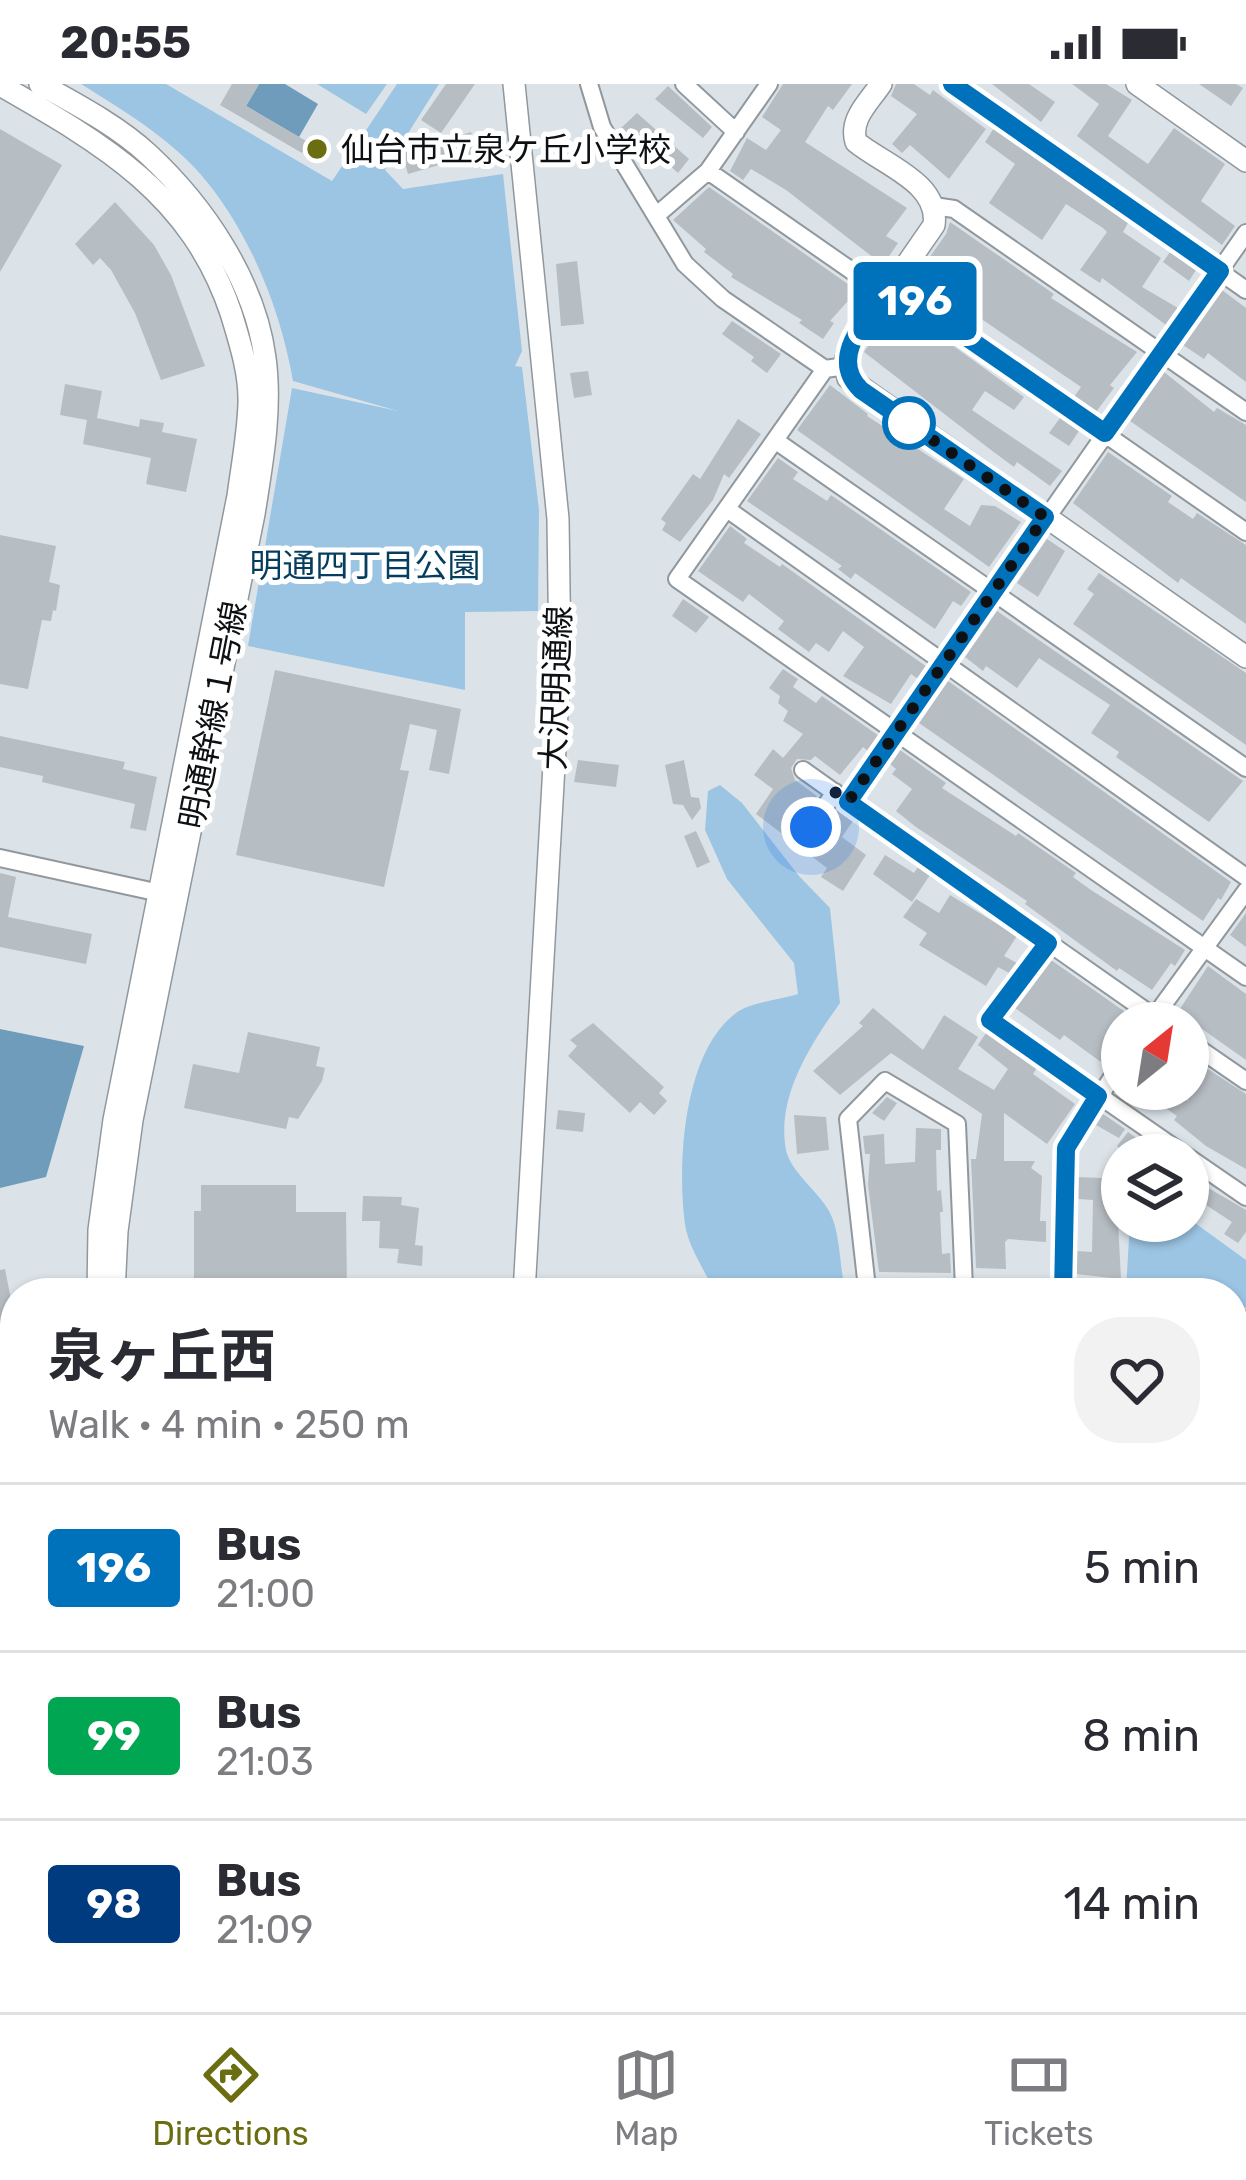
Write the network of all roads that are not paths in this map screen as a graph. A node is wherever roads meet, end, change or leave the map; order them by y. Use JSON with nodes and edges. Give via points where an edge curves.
{"nodes":[{"id":1,"x":40,"y":84,"type":"edge"},
{"id":2,"x":514,"y":84,"type":"edge"},
{"id":3,"x":590,"y":84,"type":"edge"},
{"id":4,"x":684,"y":84,"type":"edge"},
{"id":5,"x":769,"y":84,"type":"edge"},
{"id":6,"x":881,"y":84,"type":"edge"},
{"id":7,"x":952,"y":84,"type":"edge"},
{"id":8,"x":1137,"y":84,"type":"edge"},
{"id":9,"x":0,"y":85,"type":"edge"},
{"id":10,"x":736,"y":132,"type":"junction"},
{"id":11,"x":1246,"y":160,"type":"edge"},
{"id":12,"x":708,"y":170,"type":"junction"},
{"id":13,"x":934,"y":206,"type":"junction"},
{"id":14,"x":658,"y":214,"type":"junction"},
{"id":15,"x":1246,"y":233,"type":"edge"},
{"id":16,"x":1220,"y":271,"type":"junction"},
{"id":17,"x":888,"y":290,"type":"junction"},
{"id":18,"x":1246,"y":290,"type":"edge"},
{"id":19,"x":1162,"y":353,"type":"junction"},
{"id":20,"x":836,"y":367,"type":"junction"},
{"id":21,"x":1246,"y":412,"type":"edge"},
{"id":22,"x":1105,"y":433,"type":"junction"},
{"id":23,"x":776,"y":440,"type":"junction"},
{"id":24,"x":728,"y":508,"type":"junction"},
{"id":25,"x":1045,"y":517,"type":"junction"},
{"id":26,"x":1246,"y":532,"type":"edge"},
{"id":27,"x":994,"y":591,"type":"junction"},
{"id":28,"x":1246,"y":657,"type":"edge"},
{"id":29,"x":945,"y":661,"type":"junction"},
{"id":30,"x":896,"y":731,"type":"junction"},
{"id":31,"x":1246,"y":768,"type":"edge"},
{"id":32,"x":803,"y":770,"type":"dead end"},
{"id":33,"x":841,"y":797,"type":"junction"},
{"id":34,"x":811,"y":827,"type":"dead end"},
{"id":35,"x":0,"y":858,"type":"edge"},
{"id":36,"x":1246,"y":877,"type":"edge"},
{"id":37,"x":1246,"y":891,"type":"edge"},
{"id":38,"x":168,"y":894,"type":"junction"},
{"id":39,"x":1048,"y":943,"type":"junction"},
{"id":40,"x":1203,"y":948,"type":"junction"},
{"id":41,"x":1246,"y":977,"type":"edge"},
{"id":42,"x":1130,"y":1002,"type":"edge"},
{"id":43,"x":1168,"y":1002,"type":"edge"},
{"id":44,"x":1209,"y":1055,"type":"edge"},
{"id":45,"x":1246,"y":1081,"type":"edge"},
{"id":46,"x":1101,"y":1092,"type":"edge"},
{"id":47,"x":1098,"y":1096,"type":"junction"},
{"id":48,"x":1154,"y":1134,"type":"edge"},
{"id":49,"x":1209,"y":1172,"type":"edge"},
{"id":50,"x":1246,"y":1197,"type":"edge"},
{"id":51,"x":98,"y":1278,"type":"edge"},
{"id":52,"x":115,"y":1278,"type":"edge"},
{"id":53,"x":525,"y":1278,"type":"edge"},
{"id":54,"x":866,"y":1278,"type":"edge"},
{"id":55,"x":964,"y":1278,"type":"edge"},
{"id":56,"x":1063,"y":1278,"type":"edge"}],
"edges":[{"from":1,"to":38,"type":"street","name":"明通幹線１号線","via":[[145,151],[192,200],[249,297],[265,358],[266,436],[254,514]]},
{"from":2,"to":53,"type":"street","name":"大沢明通線","via":[[559,542],[560,660]]},
{"from":3,"to":14,"type":"street","via":[[602,127]]},
{"from":4,"to":10,"type":"street"},
{"from":5,"to":10,"type":"street"},
{"from":6,"to":13,"type":"street","via":[[856,121],[856,142]]},
{"from":7,"to":16,"type":"street"},
{"from":8,"to":11,"type":"street"},
{"from":9,"to":38,"type":"street","via":[[92,137],[143,176],[188,226],[217,272],[246,362],[250,402],[238,496]]},
{"from":10,"to":12,"type":"street"},
{"from":12,"to":14,"type":"street"},
{"from":12,"to":17,"type":"street"},
{"from":13,"to":17,"type":"street","via":[[934,225]]},
{"from":13,"to":19,"type":"street","via":[[954,208]]},
{"from":14,"to":20,"type":"street","via":[[686,264],[723,298]]},
{"from":15,"to":16,"type":"street"},
{"from":16,"to":18,"type":"street"},
{"from":16,"to":19,"type":"street"},
{"from":17,"to":20,"type":"street"},
{"from":17,"to":22,"type":"street"},
{"from":19,"to":21,"type":"street"},
{"from":19,"to":22,"type":"street"},
{"from":20,"to":23,"type":"street"},
{"from":20,"to":25,"type":"street"},
{"from":22,"to":25,"type":"street"},
{"from":22,"to":26,"type":"street"},
{"from":23,"to":24,"type":"street"},
{"from":23,"to":27,"type":"street"},
{"from":24,"to":29,"type":"street"},
{"from":24,"to":30,"type":"street","via":[[677,579]]},
{"from":25,"to":27,"type":"street"},
{"from":25,"to":28,"type":"street"},
{"from":27,"to":29,"type":"street"},
{"from":27,"to":31,"type":"street"},
{"from":29,"to":30,"type":"street"},
{"from":29,"to":36,"type":"street"},
{"from":30,"to":33,"type":"street"},
{"from":30,"to":40,"type":"street"},
{"from":32,"to":33,"type":"street"},
{"from":33,"to":34,"type":"street"},
{"from":33,"to":39,"type":"street"},
{"from":35,"to":38,"type":"street"},
{"from":37,"to":40,"type":"street"},
{"from":38,"to":51,"type":"street","via":[[114,1120]]},
{"from":38,"to":52,"type":"street","name":"明通幹線１号線"},
{"from":39,"to":42,"type":"street"},
{"from":39,"to":47,"type":"street","via":[[990,1020]]},
{"from":40,"to":41,"type":"street"},
{"from":40,"to":43,"type":"street"},
{"from":44,"to":45,"type":"street"},
{"from":46,"to":47,"type":"street"},
{"from":47,"to":48,"type":"street"},
{"from":47,"to":56,"type":"street","via":[[1066,1148]]},
{"from":49,"to":50,"type":"street"},
{"from":54,"to":55,"type":"street","via":[[848,1119],[885,1081],[957,1124]]}]}
